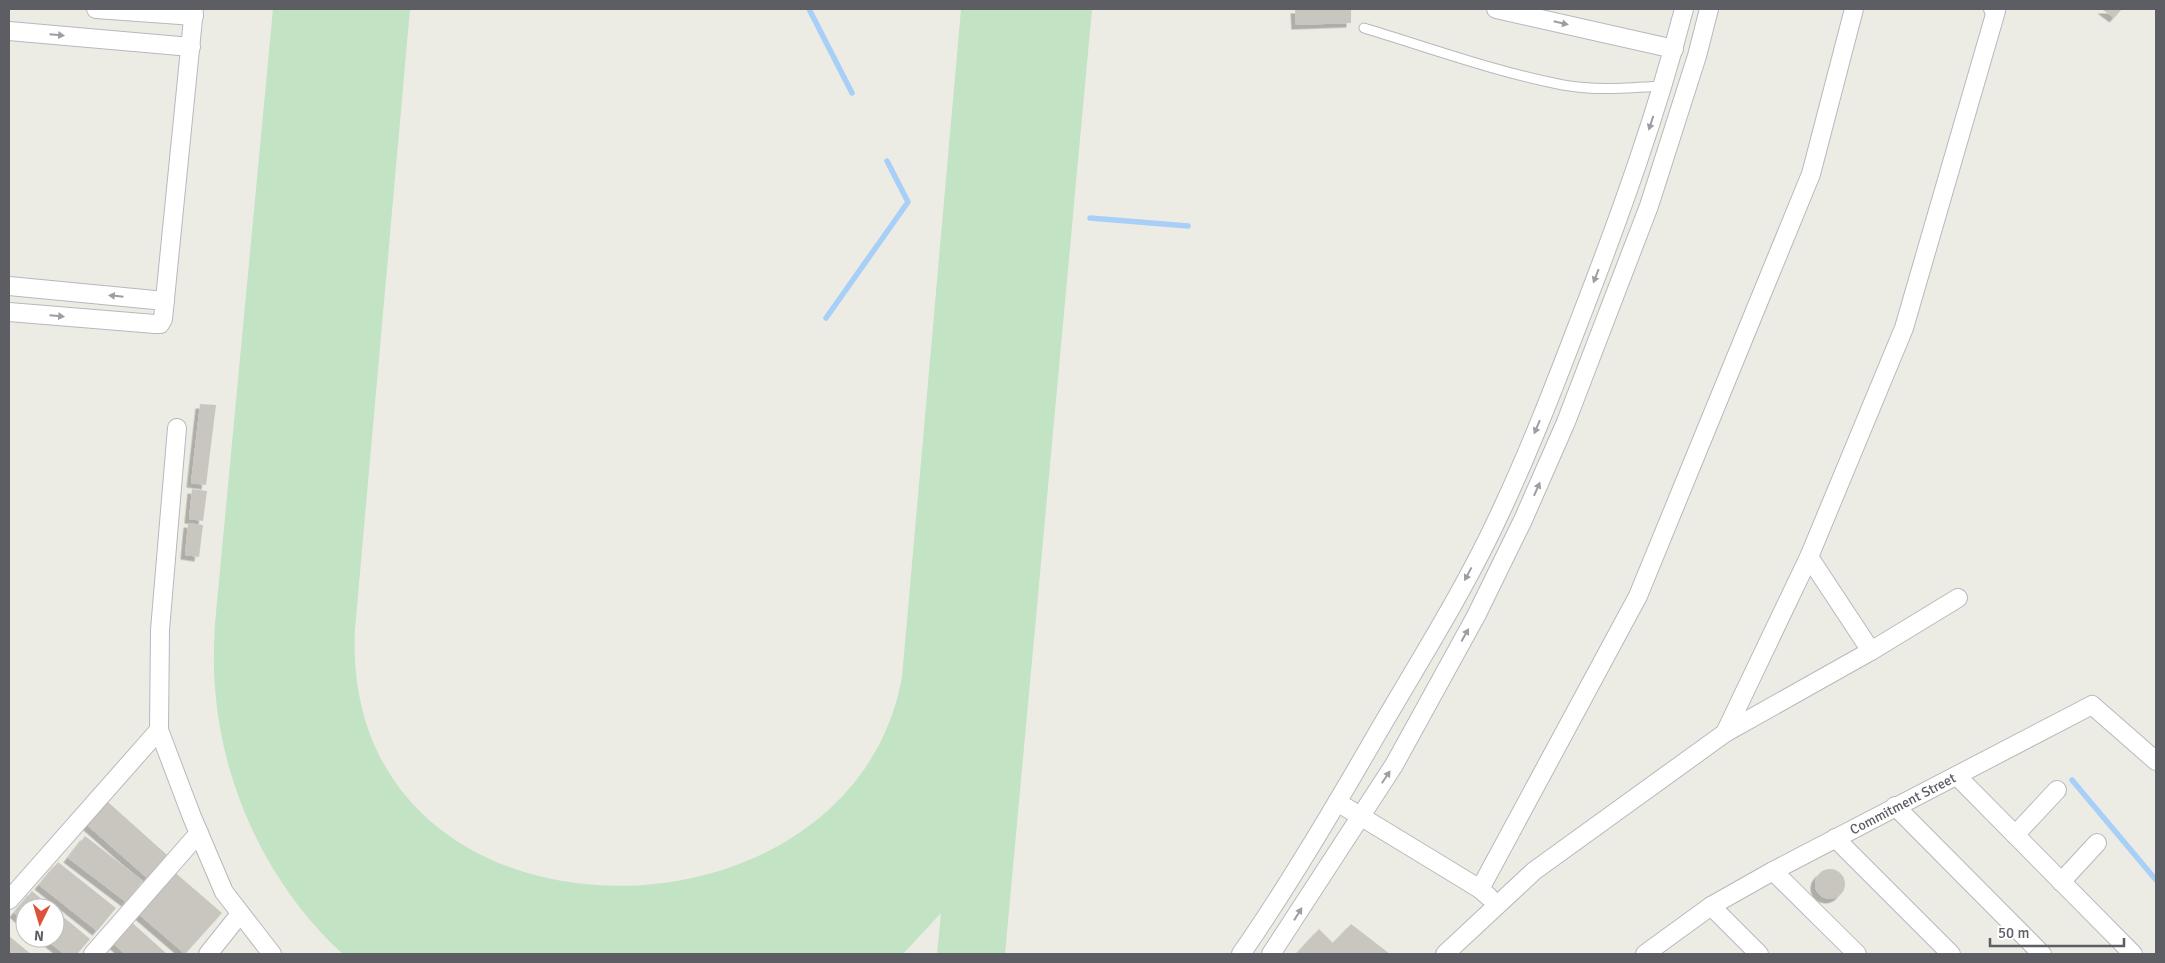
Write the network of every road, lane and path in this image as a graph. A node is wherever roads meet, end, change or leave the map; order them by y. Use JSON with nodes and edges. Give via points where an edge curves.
{"nodes":[{"id":1,"x":96,"y":9,"type":"edge"},
{"id":2,"x":1496,"y":9,"type":"edge"},
{"id":3,"x":1684,"y":9,"type":"edge"},
{"id":4,"x":1709,"y":9,"type":"edge"},
{"id":5,"x":1854,"y":9,"type":"edge"},
{"id":6,"x":1993,"y":9,"type":"edge"},
{"id":7,"x":194,"y":13,"type":"edge"},
{"id":8,"x":1364,"y":28,"type":"dead end"},
{"id":9,"x":9,"y":31,"type":"edge"},
{"id":10,"x":191,"y":47,"type":"junction"},
{"id":11,"x":1674,"y":49,"type":"junction"},
{"id":12,"x":1663,"y":86,"type":"junction"},
{"id":13,"x":9,"y":286,"type":"edge"},
{"id":14,"x":165,"y":301,"type":"junction"},
{"id":15,"x":9,"y":312,"type":"edge"},
{"id":16,"x":178,"y":428,"type":"dead end"},
{"id":17,"x":1809,"y":557,"type":"junction"},
{"id":18,"x":1958,"y":598,"type":"dead end"},
{"id":19,"x":1872,"y":652,"type":"junction"},
{"id":20,"x":159,"y":730,"type":"junction"},
{"id":21,"x":1725,"y":733,"type":"junction"},
{"id":22,"x":2156,"y":761,"type":"edge"},
{"id":23,"x":1957,"y":776,"type":"junction"},
{"id":24,"x":2057,"y":790,"type":"dead end"},
{"id":25,"x":1337,"y":802,"type":"junction"},
{"id":26,"x":1895,"y":806,"type":"junction"},
{"id":27,"x":1361,"y":815,"type":"junction"},
{"id":28,"x":199,"y":833,"type":"junction"},
{"id":29,"x":2015,"y":835,"type":"junction"},
{"id":30,"x":1835,"y":838,"type":"junction"},
{"id":31,"x":2097,"y":843,"type":"dead end"},
{"id":32,"x":1773,"y":871,"type":"junction"},
{"id":33,"x":2061,"y":882,"type":"junction"},
{"id":34,"x":1480,"y":889,"type":"junction"},
{"id":35,"x":9,"y":900,"type":"edge"},
{"id":36,"x":1497,"y":905,"type":"junction"},
{"id":37,"x":1711,"y":906,"type":"junction"},
{"id":38,"x":240,"y":914,"type":"junction"},
{"id":39,"x":1657,"y":951,"type":"edge"},
{"id":40,"x":92,"y":954,"type":"edge"},
{"id":41,"x":208,"y":954,"type":"edge"},
{"id":42,"x":272,"y":954,"type":"edge"},
{"id":43,"x":1241,"y":954,"type":"edge"},
{"id":44,"x":1271,"y":954,"type":"edge"},
{"id":45,"x":1445,"y":954,"type":"edge"},
{"id":46,"x":1759,"y":954,"type":"edge"},
{"id":47,"x":1856,"y":954,"type":"edge"},
{"id":48,"x":1951,"y":954,"type":"edge"},
{"id":49,"x":2042,"y":954,"type":"edge"},
{"id":50,"x":2134,"y":954,"type":"edge"}],
"edges":[{"from":1,"to":7,"type":"street"},
{"from":2,"to":11,"type":"street","one_way":true},
{"from":3,"to":11,"type":"street"},
{"from":27,"to":4,"type":"street","one_way":true,"via":[[1394,765],[1476,616],[1566,422],[1649,206]]},
{"from":5,"to":34,"type":"street","via":[[1811,174],[1638,596]]},
{"from":6,"to":17,"type":"street","via":[[1996,11],[1904,328]]},
{"from":7,"to":10,"type":"street"},
{"from":8,"to":12,"type":"lane","via":[[1484,65],[1564,85]]},
{"from":9,"to":10,"type":"street","one_way":true},
{"from":10,"to":14,"type":"street"},
{"from":11,"to":12,"type":"street"},
{"from":12,"to":25,"type":"street","one_way":true,"via":[[1622,210],[1544,412],[1502,510],[1452,605]]},
{"from":14,"to":13,"type":"street","one_way":true},
{"from":15,"to":14,"type":"street","one_way":true,"via":[[160,324]]},
{"from":16,"to":20,"type":"street","via":[[160,630]]},
{"from":17,"to":19,"type":"street"},
{"from":17,"to":21,"type":"street"},
{"from":18,"to":19,"type":"street"},
{"from":19,"to":21,"type":"street"},
{"from":20,"to":28,"type":"street"},
{"from":20,"to":35,"type":"street"},
{"from":21,"to":36,"type":"street","via":[[1534,871]]},
{"from":22,"to":23,"type":"street","name":"Commitment Street","via":[[2092,705]]},
{"from":23,"to":26,"type":"street","name":"Commitment Street"},
{"from":23,"to":29,"type":"street"},
{"from":24,"to":29,"type":"street"},
{"from":25,"to":27,"type":"street"},
{"from":25,"to":43,"type":"street"},
{"from":26,"to":30,"type":"street","name":"Commitment Street"},
{"from":26,"to":49,"type":"street"},
{"from":27,"to":34,"type":"street"},
{"from":44,"to":27,"type":"street","one_way":true},
{"from":28,"to":38,"type":"street","via":[[224,892]]},
{"from":28,"to":40,"type":"street"},
{"from":29,"to":33,"type":"street"},
{"from":30,"to":32,"type":"street","name":"Commitment Street"},
{"from":30,"to":48,"type":"street"},
{"from":31,"to":33,"type":"street"},
{"from":32,"to":37,"type":"street","name":"Commitment Street"},
{"from":32,"to":47,"type":"street"},
{"from":33,"to":50,"type":"street"},
{"from":34,"to":36,"type":"street"},
{"from":36,"to":45,"type":"street"},
{"from":37,"to":39,"type":"street","name":"Commitment Street"},
{"from":37,"to":46,"type":"street"},
{"from":38,"to":41,"type":"street"},
{"from":38,"to":42,"type":"street"}]}
